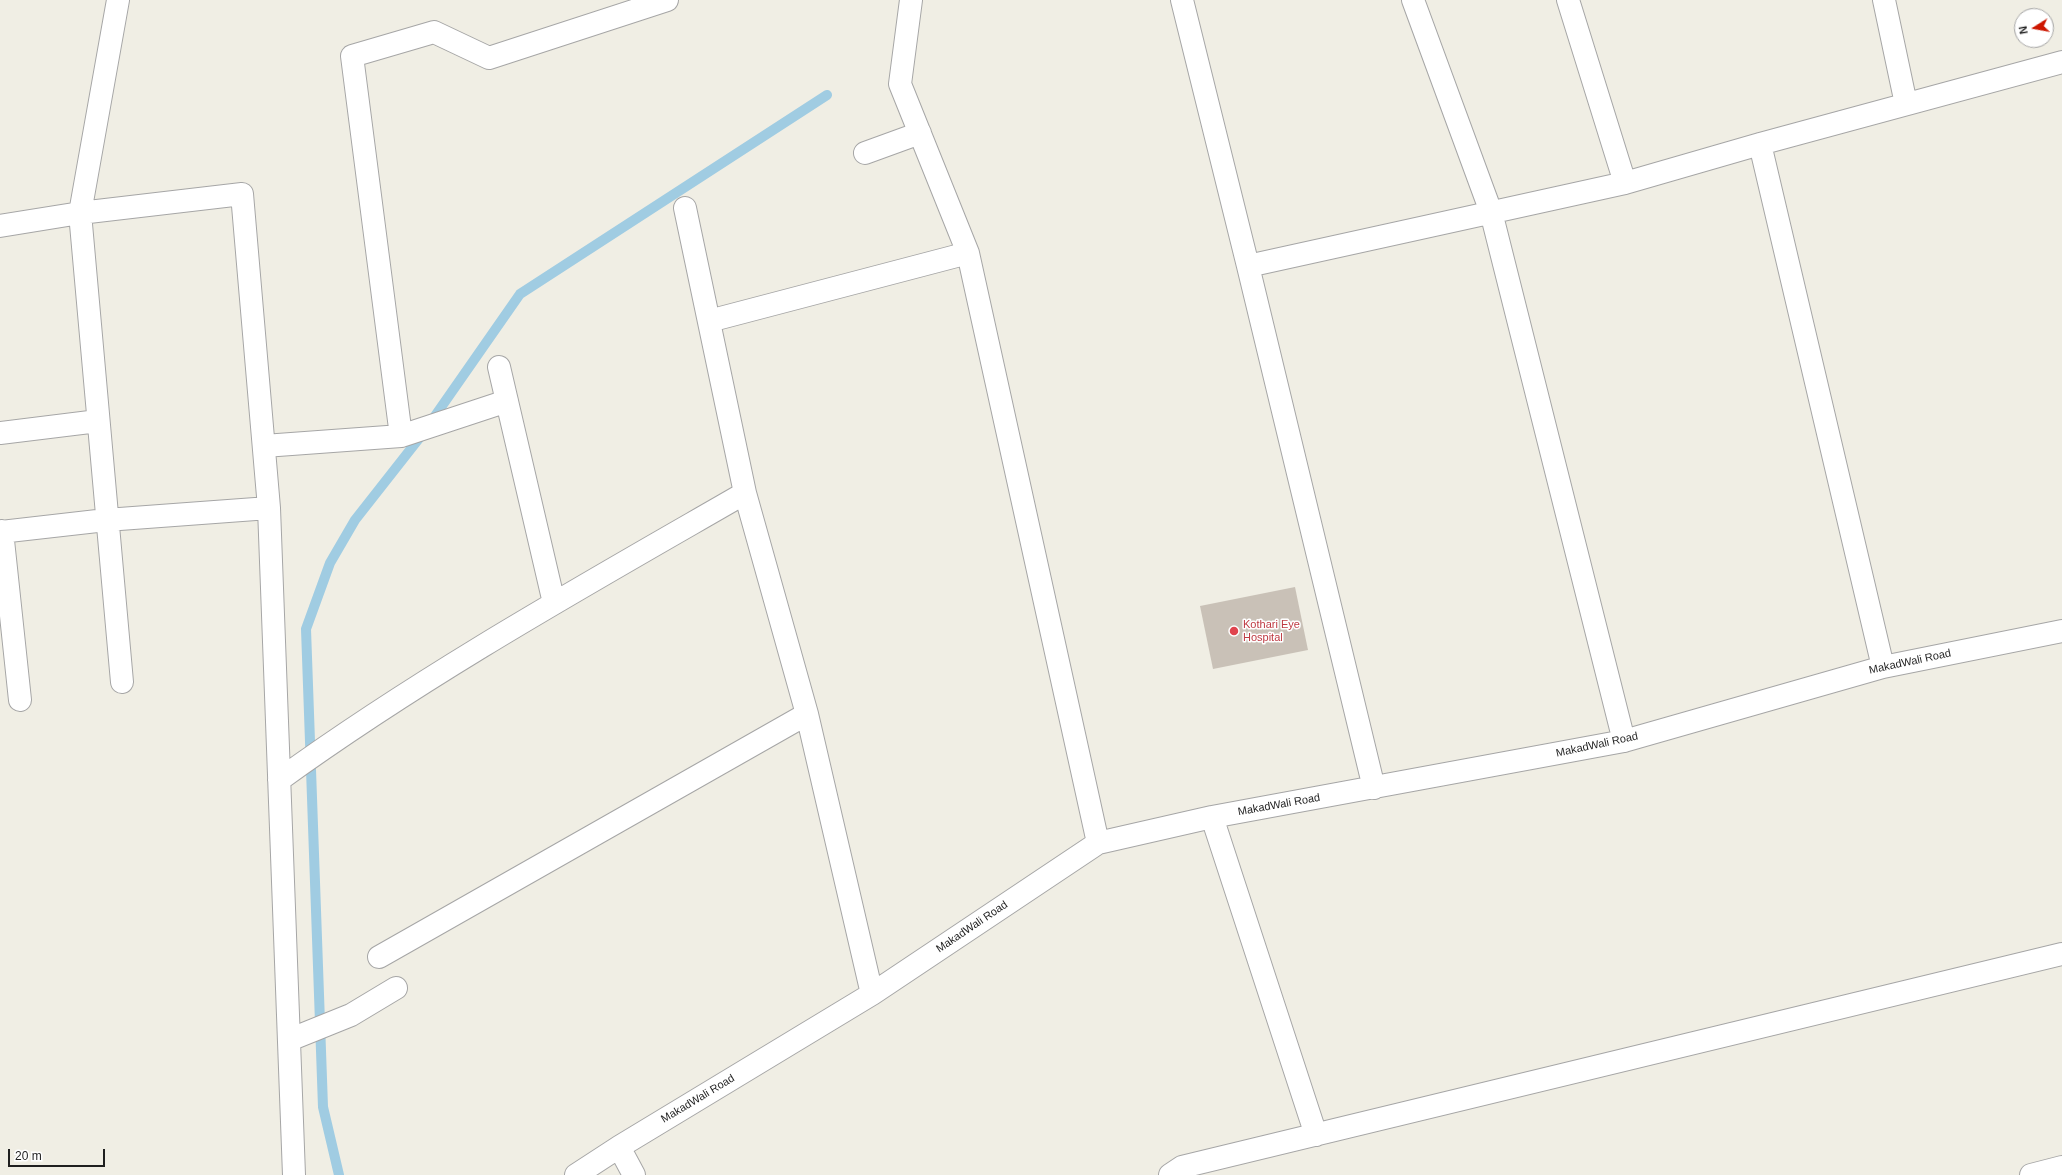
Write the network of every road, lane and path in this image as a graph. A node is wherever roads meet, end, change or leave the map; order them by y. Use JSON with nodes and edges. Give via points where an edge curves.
{"nodes":[{"id":1,"x":118,"y":0,"type":"edge"},
{"id":2,"x":667,"y":0,"type":"edge"},
{"id":3,"x":911,"y":0,"type":"edge"},
{"id":4,"x":1182,"y":0,"type":"edge"},
{"id":5,"x":1413,"y":0,"type":"edge"},
{"id":6,"x":1568,"y":0,"type":"edge"},
{"id":7,"x":1884,"y":0,"type":"edge"},
{"id":8,"x":2062,"y":62,"type":"edge"},
{"id":9,"x":1906,"y":104,"type":"junction"},
{"id":10,"x":920,"y":132,"type":"junction"},
{"id":11,"x":1760,"y":144,"type":"junction"},
{"id":12,"x":865,"y":153,"type":"dead end"},
{"id":13,"x":1625,"y":183,"type":"junction"},
{"id":14,"x":685,"y":208,"type":"dead end"},
{"id":15,"x":1491,"y":212,"type":"junction"},
{"id":16,"x":80,"y":213,"type":"junction"},
{"id":17,"x":0,"y":226,"type":"edge"},
{"id":18,"x":968,"y":253,"type":"junction"},
{"id":19,"x":1248,"y":266,"type":"junction"},
{"id":20,"x":709,"y":321,"type":"junction"},
{"id":21,"x":499,"y":367,"type":"dead end"},
{"id":22,"x":507,"y":401,"type":"junction"},
{"id":23,"x":98,"y":421,"type":"junction"},
{"id":24,"x":0,"y":433,"type":"edge"},
{"id":25,"x":401,"y":436,"type":"junction"},
{"id":26,"x":264,"y":446,"type":"junction"},
{"id":27,"x":745,"y":493,"type":"junction"},
{"id":28,"x":269,"y":508,"type":"junction"},
{"id":29,"x":106,"y":520,"type":"junction"},
{"id":30,"x":1,"y":532,"type":"edge"},
{"id":31,"x":554,"y":603,"type":"junction"},
{"id":32,"x":2062,"y":631,"type":"edge"},
{"id":33,"x":1883,"y":667,"type":"junction"},
{"id":34,"x":122,"y":682,"type":"dead end"},
{"id":35,"x":20,"y":700,"type":"dead end"},
{"id":36,"x":807,"y":714,"type":"junction"},
{"id":37,"x":1624,"y":741,"type":"junction"},
{"id":38,"x":279,"y":780,"type":"junction"},
{"id":39,"x":1374,"y":788,"type":"junction"},
{"id":40,"x":1212,"y":817,"type":"junction"},
{"id":41,"x":1098,"y":843,"type":"junction"},
{"id":42,"x":2062,"y":954,"type":"edge"},
{"id":43,"x":380,"y":957,"type":"dead end"},
{"id":44,"x":396,"y":988,"type":"dead end"},
{"id":45,"x":872,"y":994,"type":"junction"},
{"id":46,"x":289,"y":1040,"type":"junction"},
{"id":47,"x":1316,"y":1134,"type":"junction"},
{"id":48,"x":619,"y":1147,"type":"junction"},
{"id":49,"x":2062,"y":1167,"type":"edge"},
{"id":50,"x":294,"y":1175,"type":"edge"},
{"id":51,"x":576,"y":1175,"type":"edge"},
{"id":52,"x":634,"y":1175,"type":"edge"},
{"id":53,"x":1170,"y":1175,"type":"edge"},
{"id":54,"x":2031,"y":1175,"type":"edge"}],
"edges":[{"from":1,"to":16,"type":"street"},
{"from":2,"to":25,"type":"street","via":[[489,58],[434,32],[352,56]]},
{"from":3,"to":10,"type":"street","via":[[900,84]]},
{"from":4,"to":19,"type":"street"},
{"from":5,"to":15,"type":"street"},
{"from":6,"to":13,"type":"street"},
{"from":7,"to":9,"type":"street"},
{"from":8,"to":9,"type":"street"},
{"from":9,"to":11,"type":"street"},
{"from":10,"to":12,"type":"street"},
{"from":10,"to":18,"type":"street"},
{"from":11,"to":13,"type":"street"},
{"from":11,"to":33,"type":"street"},
{"from":13,"to":15,"type":"street"},
{"from":14,"to":20,"type":"street"},
{"from":15,"to":19,"type":"street"},
{"from":15,"to":37,"type":"street"},
{"from":16,"to":17,"type":"street"},
{"from":16,"to":23,"type":"street"},
{"from":16,"to":26,"type":"street","via":[[242,194]]},
{"from":18,"to":20,"type":"street"},
{"from":18,"to":41,"type":"street"},
{"from":19,"to":39,"type":"street"},
{"from":20,"to":27,"type":"street"},
{"from":21,"to":22,"type":"street"},
{"from":22,"to":25,"type":"street"},
{"from":22,"to":31,"type":"street"},
{"from":23,"to":24,"type":"street"},
{"from":23,"to":29,"type":"street"},
{"from":25,"to":26,"type":"street"},
{"from":26,"to":28,"type":"street"},
{"from":27,"to":31,"type":"street"},
{"from":27,"to":36,"type":"street"},
{"from":28,"to":29,"type":"street"},
{"from":28,"to":38,"type":"street"},
{"from":29,"to":30,"type":"street"},
{"from":29,"to":34,"type":"street"},
{"from":30,"to":35,"type":"street"},
{"from":31,"to":38,"type":"street","via":[[336,739]]},
{"from":32,"to":33,"type":"street","name":"MakadWali Road"},
{"from":33,"to":37,"type":"street","name":"MakadWali Road"},
{"from":36,"to":43,"type":"street"},
{"from":36,"to":45,"type":"street"},
{"from":37,"to":39,"type":"street","name":"MakadWali Road"},
{"from":38,"to":46,"type":"street"},
{"from":39,"to":40,"type":"street","name":"MakadWali Road"},
{"from":40,"to":41,"type":"street","name":"MakadWali Road"},
{"from":40,"to":47,"type":"street"},
{"from":41,"to":45,"type":"street","name":"MakadWali Road"},
{"from":42,"to":47,"type":"street"},
{"from":44,"to":46,"type":"street","via":[[351,1015]]},
{"from":45,"to":48,"type":"street","name":"MakadWali Road"},
{"from":46,"to":50,"type":"street"},
{"from":47,"to":53,"type":"street","via":[[1182,1167]]},
{"from":48,"to":51,"type":"street","name":"MakadWali Road"},
{"from":48,"to":52,"type":"street"},
{"from":49,"to":54,"type":"street"}]}
